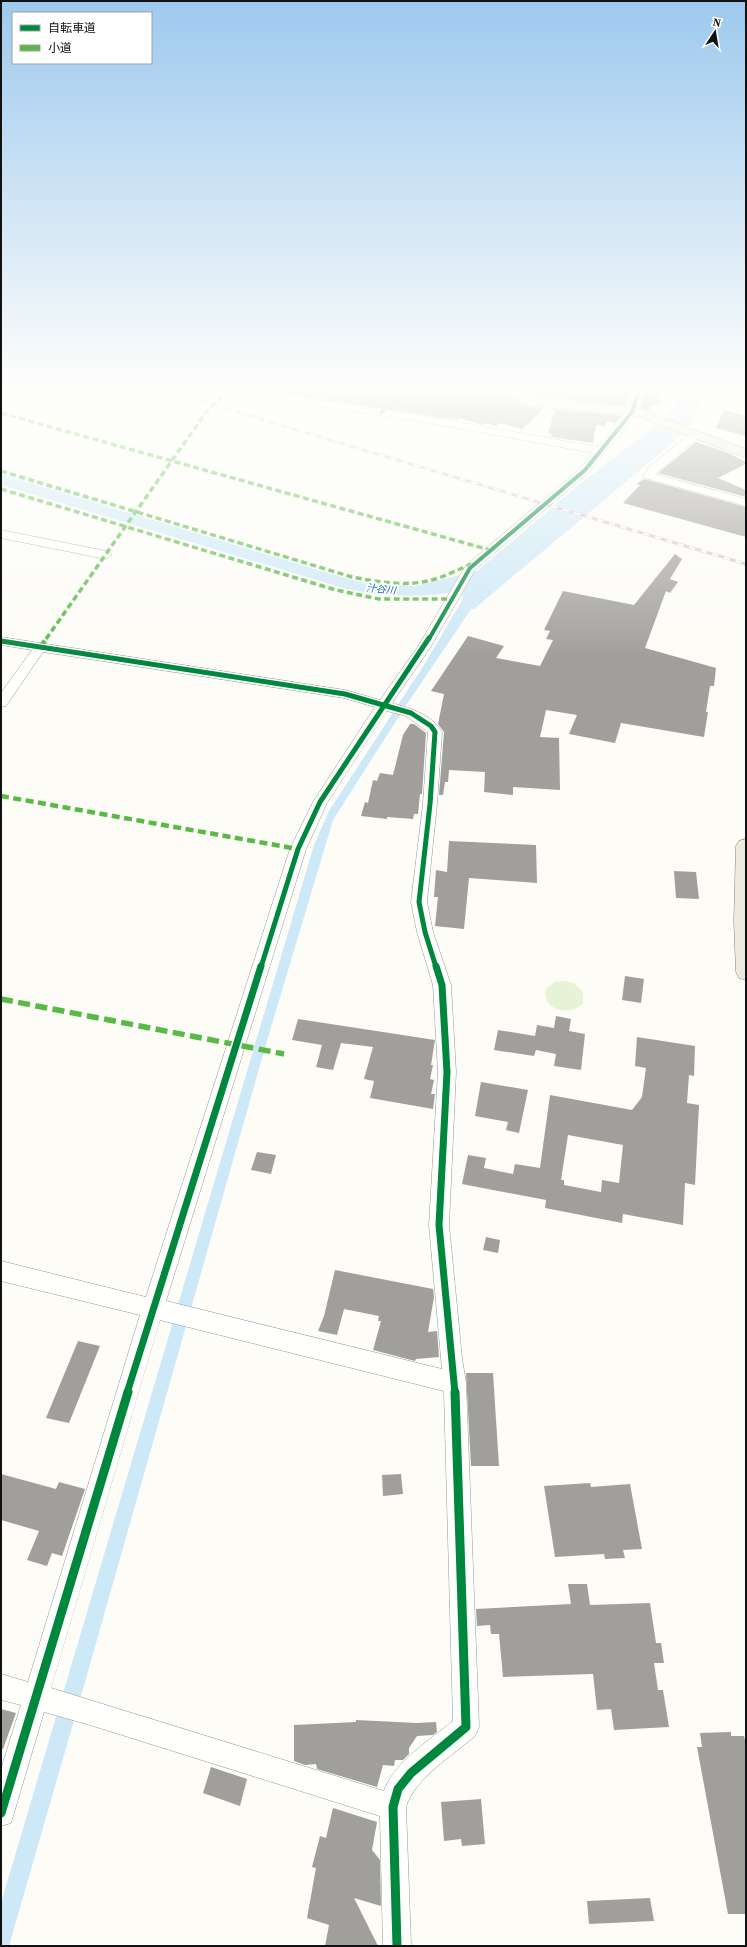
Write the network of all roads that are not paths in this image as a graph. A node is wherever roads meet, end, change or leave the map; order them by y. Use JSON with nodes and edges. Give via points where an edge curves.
{"nodes":[{"id":1,"x":577,"y":477,"type":"edge"},
{"id":2,"x":652,"y":477,"type":"edge"},
{"id":3,"x":746,"y":503,"type":"edge"},
{"id":4,"x":1,"y":534,"type":"edge"},
{"id":5,"x":106,"y":554,"type":"dead end"},
{"id":6,"x":1,"y":641,"type":"edge"},
{"id":7,"x":40,"y":647,"type":"junction"},
{"id":8,"x":1,"y":703,"type":"edge"},
{"id":9,"x":384,"y":706,"type":"junction"},
{"id":10,"x":746,"y":846,"type":"edge"},
{"id":11,"x":746,"y":972,"type":"edge"},
{"id":12,"x":1,"y":1271,"type":"edge"},
{"id":13,"x":160,"y":1309,"type":"junction"},
{"id":14,"x":455,"y":1382,"type":"junction"},
{"id":15,"x":1,"y":1687,"type":"edge"},
{"id":16,"x":43,"y":1700,"type":"junction"},
{"id":17,"x":393,"y":1807,"type":"junction"},
{"id":18,"x":1,"y":1813,"type":"edge"},
{"id":19,"x":396,"y":1946,"type":"edge"}],
"edges":[{"from":1,"to":9,"type":"street","via":[[470,568],[423,648]]},
{"from":2,"to":3,"type":"street"},
{"from":4,"to":5,"type":"street"},
{"from":6,"to":7,"type":"street"},
{"from":7,"to":8,"type":"street"},
{"from":7,"to":9,"type":"street","via":[[345,694]]},
{"from":9,"to":13,"type":"street","via":[[320,802],[298,849]]},
{"from":9,"to":14,"type":"street","via":[[411,713],[432,726],[435,732],[419,902],[425,932],[442,985],[447,1072],[438,1225]]},
{"from":10,"to":11,"type":"main road"},
{"from":12,"to":13,"type":"street"},
{"from":13,"to":14,"type":"street"},
{"from":13,"to":16,"type":"street"},
{"from":14,"to":17,"type":"street","via":[[466,1727],[411,1773],[398,1789]]},
{"from":15,"to":16,"type":"street"},
{"from":16,"to":17,"type":"street","via":[[90,1712]]},
{"from":16,"to":18,"type":"street"},
{"from":17,"to":19,"type":"street"}]}
